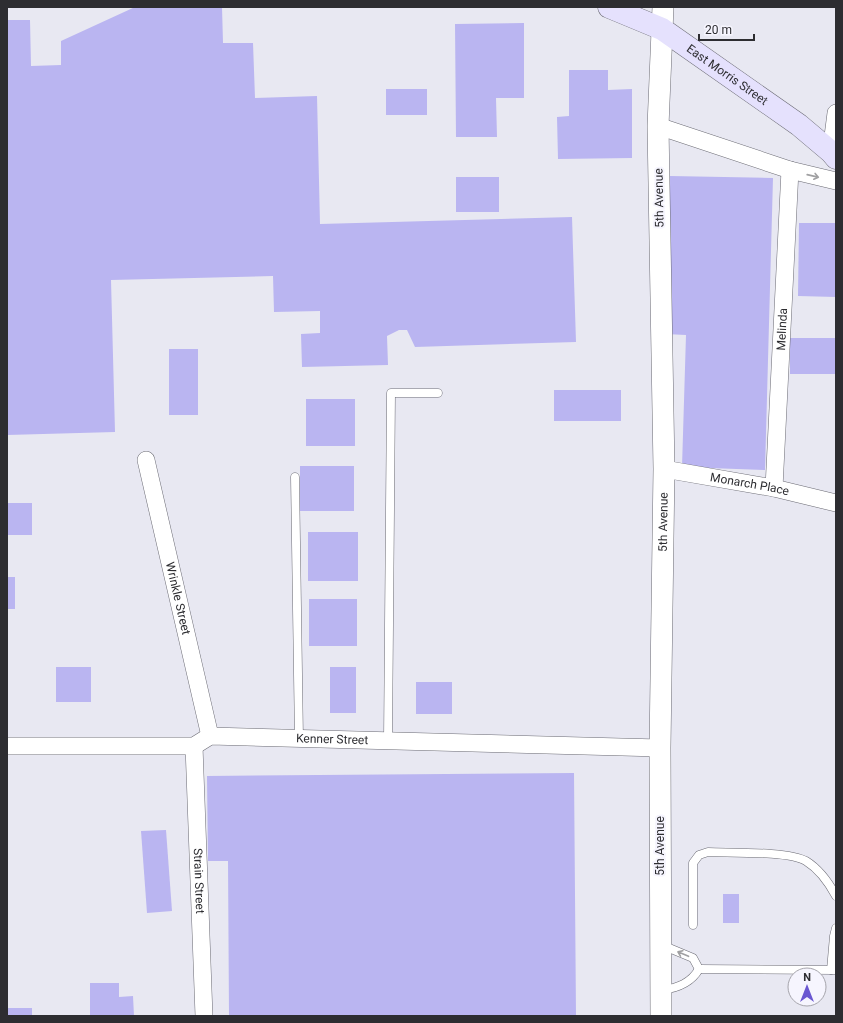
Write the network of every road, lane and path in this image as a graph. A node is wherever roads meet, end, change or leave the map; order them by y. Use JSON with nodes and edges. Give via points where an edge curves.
{"nodes":[{"id":1,"x":609,"y":7,"type":"edge"},
{"id":2,"x":663,"y":7,"type":"edge"},
{"id":3,"x":662,"y":29,"type":"junction"},
{"id":4,"x":836,"y":113,"type":"edge"},
{"id":5,"x":658,"y":126,"type":"junction"},
{"id":6,"x":833,"y":155,"type":"edge"},
{"id":7,"x":790,"y":170,"type":"junction"},
{"id":8,"x":836,"y":181,"type":"edge"},
{"id":9,"x":438,"y":393,"type":"dead end"},
{"id":10,"x":146,"y":460,"type":"dead end"},
{"id":11,"x":664,"y":469,"type":"junction"},
{"id":12,"x":295,"y":477,"type":"dead end"},
{"id":13,"x":774,"y":488,"type":"junction"},
{"id":14,"x":836,"y":503,"type":"edge"},
{"id":15,"x":210,"y":736,"type":"junction"},
{"id":16,"x":299,"y":739,"type":"junction"},
{"id":17,"x":388,"y":741,"type":"junction"},
{"id":18,"x":7,"y":746,"type":"edge"},
{"id":19,"x":194,"y":746,"type":"junction"},
{"id":20,"x":660,"y":748,"type":"junction"},
{"id":21,"x":836,"y":896,"type":"edge"},
{"id":22,"x":693,"y":925,"type":"dead end"},
{"id":23,"x":836,"y":928,"type":"edge"},
{"id":24,"x":661,"y":948,"type":"junction"},
{"id":25,"x":699,"y":969,"type":"junction"},
{"id":26,"x":834,"y":970,"type":"edge"},
{"id":27,"x":661,"y":990,"type":"junction"},
{"id":28,"x":204,"y":1016,"type":"edge"},
{"id":29,"x":661,"y":1016,"type":"edge"}],
"edges":[{"from":1,"to":3,"type":"main road","name":"East Morris Street"},
{"from":2,"to":3,"type":"street","name":"5th Avenue"},
{"from":3,"to":5,"type":"street","name":"5th Avenue"},
{"from":3,"to":6,"type":"main road","name":"East Morris Street","via":[[799,125]]},
{"from":4,"to":6,"type":"street"},
{"from":5,"to":7,"type":"street"},
{"from":5,"to":11,"type":"street","name":"5th Avenue"},
{"from":7,"to":8,"type":"street","one_way":true},
{"from":7,"to":13,"type":"street","name":"Melinda"},
{"from":9,"to":17,"type":"lane","via":[[391,393]]},
{"from":10,"to":15,"type":"street","name":"Wrinkle Street"},
{"from":11,"to":13,"type":"street","name":"Monarch Place"},
{"from":11,"to":20,"type":"street","name":"5th Avenue"},
{"from":12,"to":16,"type":"lane"},
{"from":13,"to":14,"type":"street","name":"Monarch Place"},
{"from":15,"to":16,"type":"street","name":"Kenner Street"},
{"from":15,"to":19,"type":"street"},
{"from":16,"to":17,"type":"street","name":"Kenner Street"},
{"from":17,"to":20,"type":"street","name":"Kenner Street"},
{"from":18,"to":19,"type":"street"},
{"from":19,"to":28,"type":"street","name":"Strain Street"},
{"from":20,"to":24,"type":"street","name":"5th Avenue"},
{"from":21,"to":22,"type":"lane","via":[[826,880],[806,861],[779,854],[708,852],[699,855],[693,863]]},
{"from":23,"to":26,"type":"lane"},
{"from":25,"to":24,"type":"lane","one_way":true,"via":[[693,958],[669,948]]},
{"from":24,"to":27,"type":"street","name":"5th Avenue"},
{"from":25,"to":26,"type":"lane"},
{"from":25,"to":27,"type":"lane","via":[[694,979],[671,989]]},
{"from":27,"to":29,"type":"street","name":"5th Avenue"}]}
